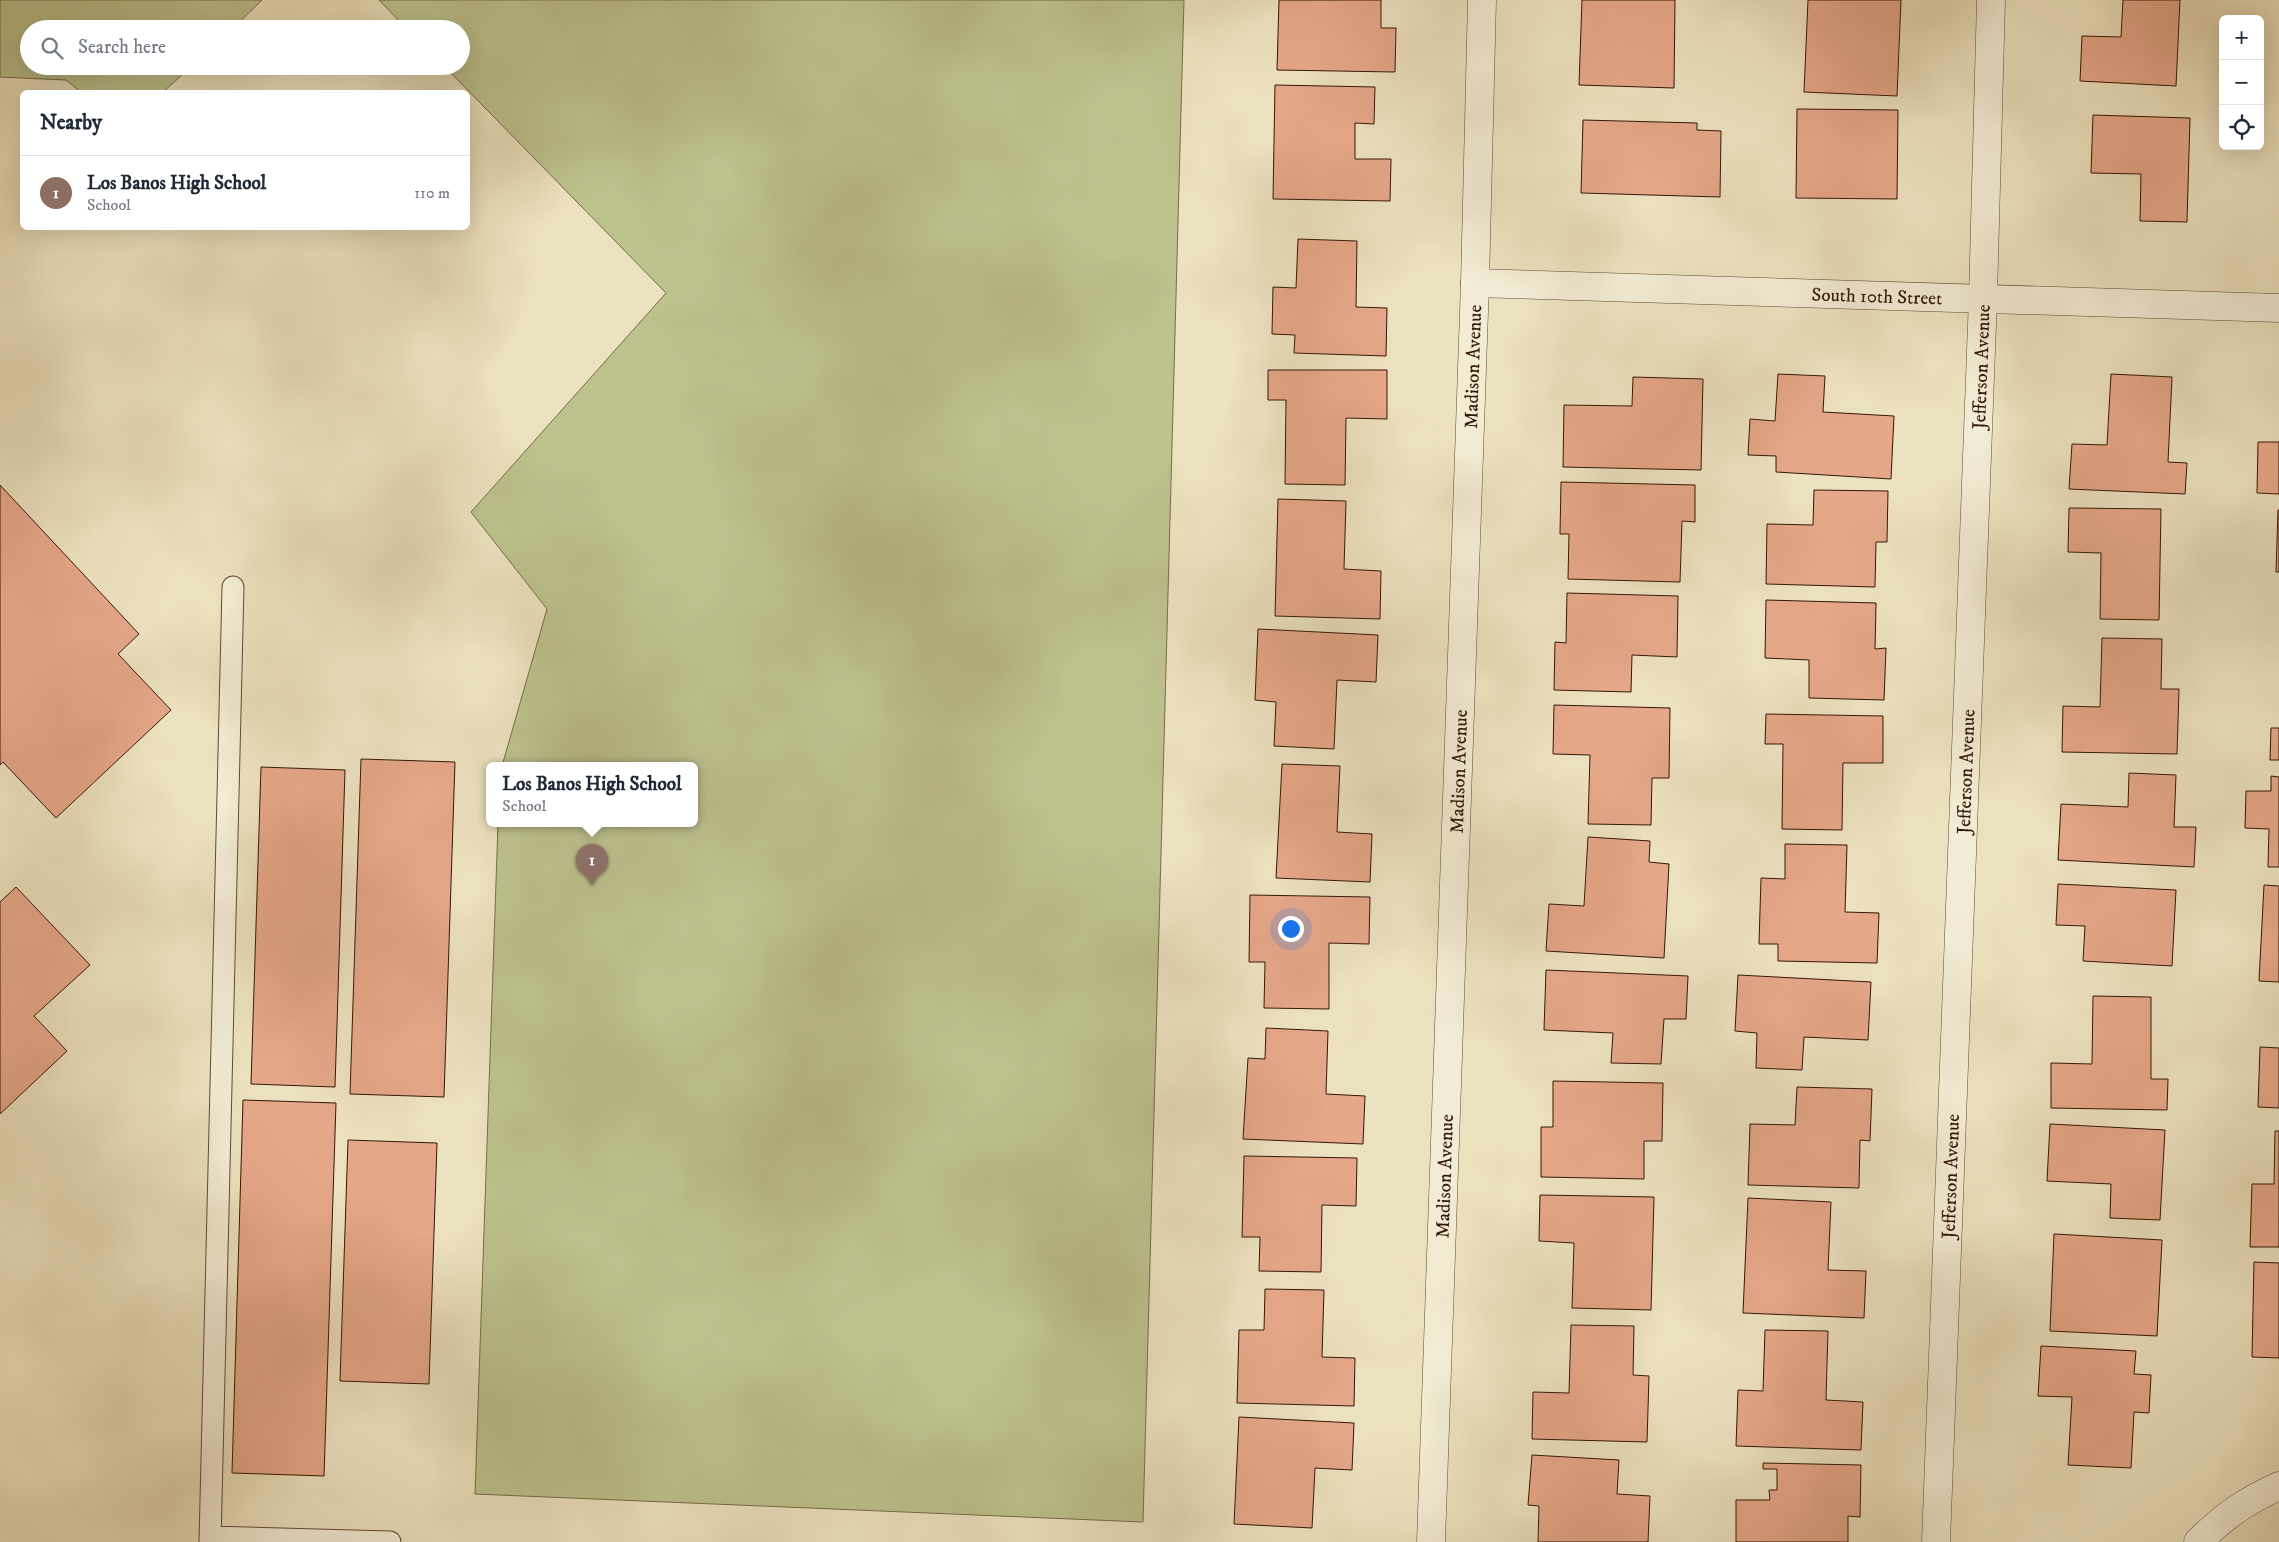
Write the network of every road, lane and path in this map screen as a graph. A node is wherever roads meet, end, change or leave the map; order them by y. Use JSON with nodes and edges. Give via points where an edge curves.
{"nodes":[{"id":1,"x":1482,"y":0,"type":"edge"},
{"id":2,"x":1991,"y":0,"type":"edge"},
{"id":3,"x":1475,"y":283,"type":"junction"},
{"id":4,"x":1982,"y":298,"type":"junction"},
{"id":5,"x":2279,"y":308,"type":"edge"},
{"id":6,"x":233,"y":587,"type":"dead end"},
{"id":7,"x":2279,"y":1486,"type":"edge"},
{"id":8,"x":210,"y":1540,"type":"edge"},
{"id":9,"x":390,"y":1542,"type":"edge"},
{"id":10,"x":1431,"y":1542,"type":"edge"},
{"id":11,"x":1936,"y":1542,"type":"edge"},
{"id":12,"x":2198,"y":1542,"type":"edge"}],
"edges":[{"from":1,"to":3,"type":"street","name":"Madison Avenue"},
{"from":2,"to":4,"type":"street","name":"Jefferson Avenue"},
{"from":3,"to":4,"type":"street","name":"South 10th Street"},
{"from":3,"to":10,"type":"street","name":"Madison Avenue"},
{"from":4,"to":5,"type":"street","name":"South 10th Street"},
{"from":4,"to":11,"type":"street","name":"Jefferson Avenue"},
{"from":6,"to":8,"type":"lane"},
{"from":7,"to":12,"type":"street","via":[[2221,1519]]},
{"from":8,"to":9,"type":"lane"}]}
